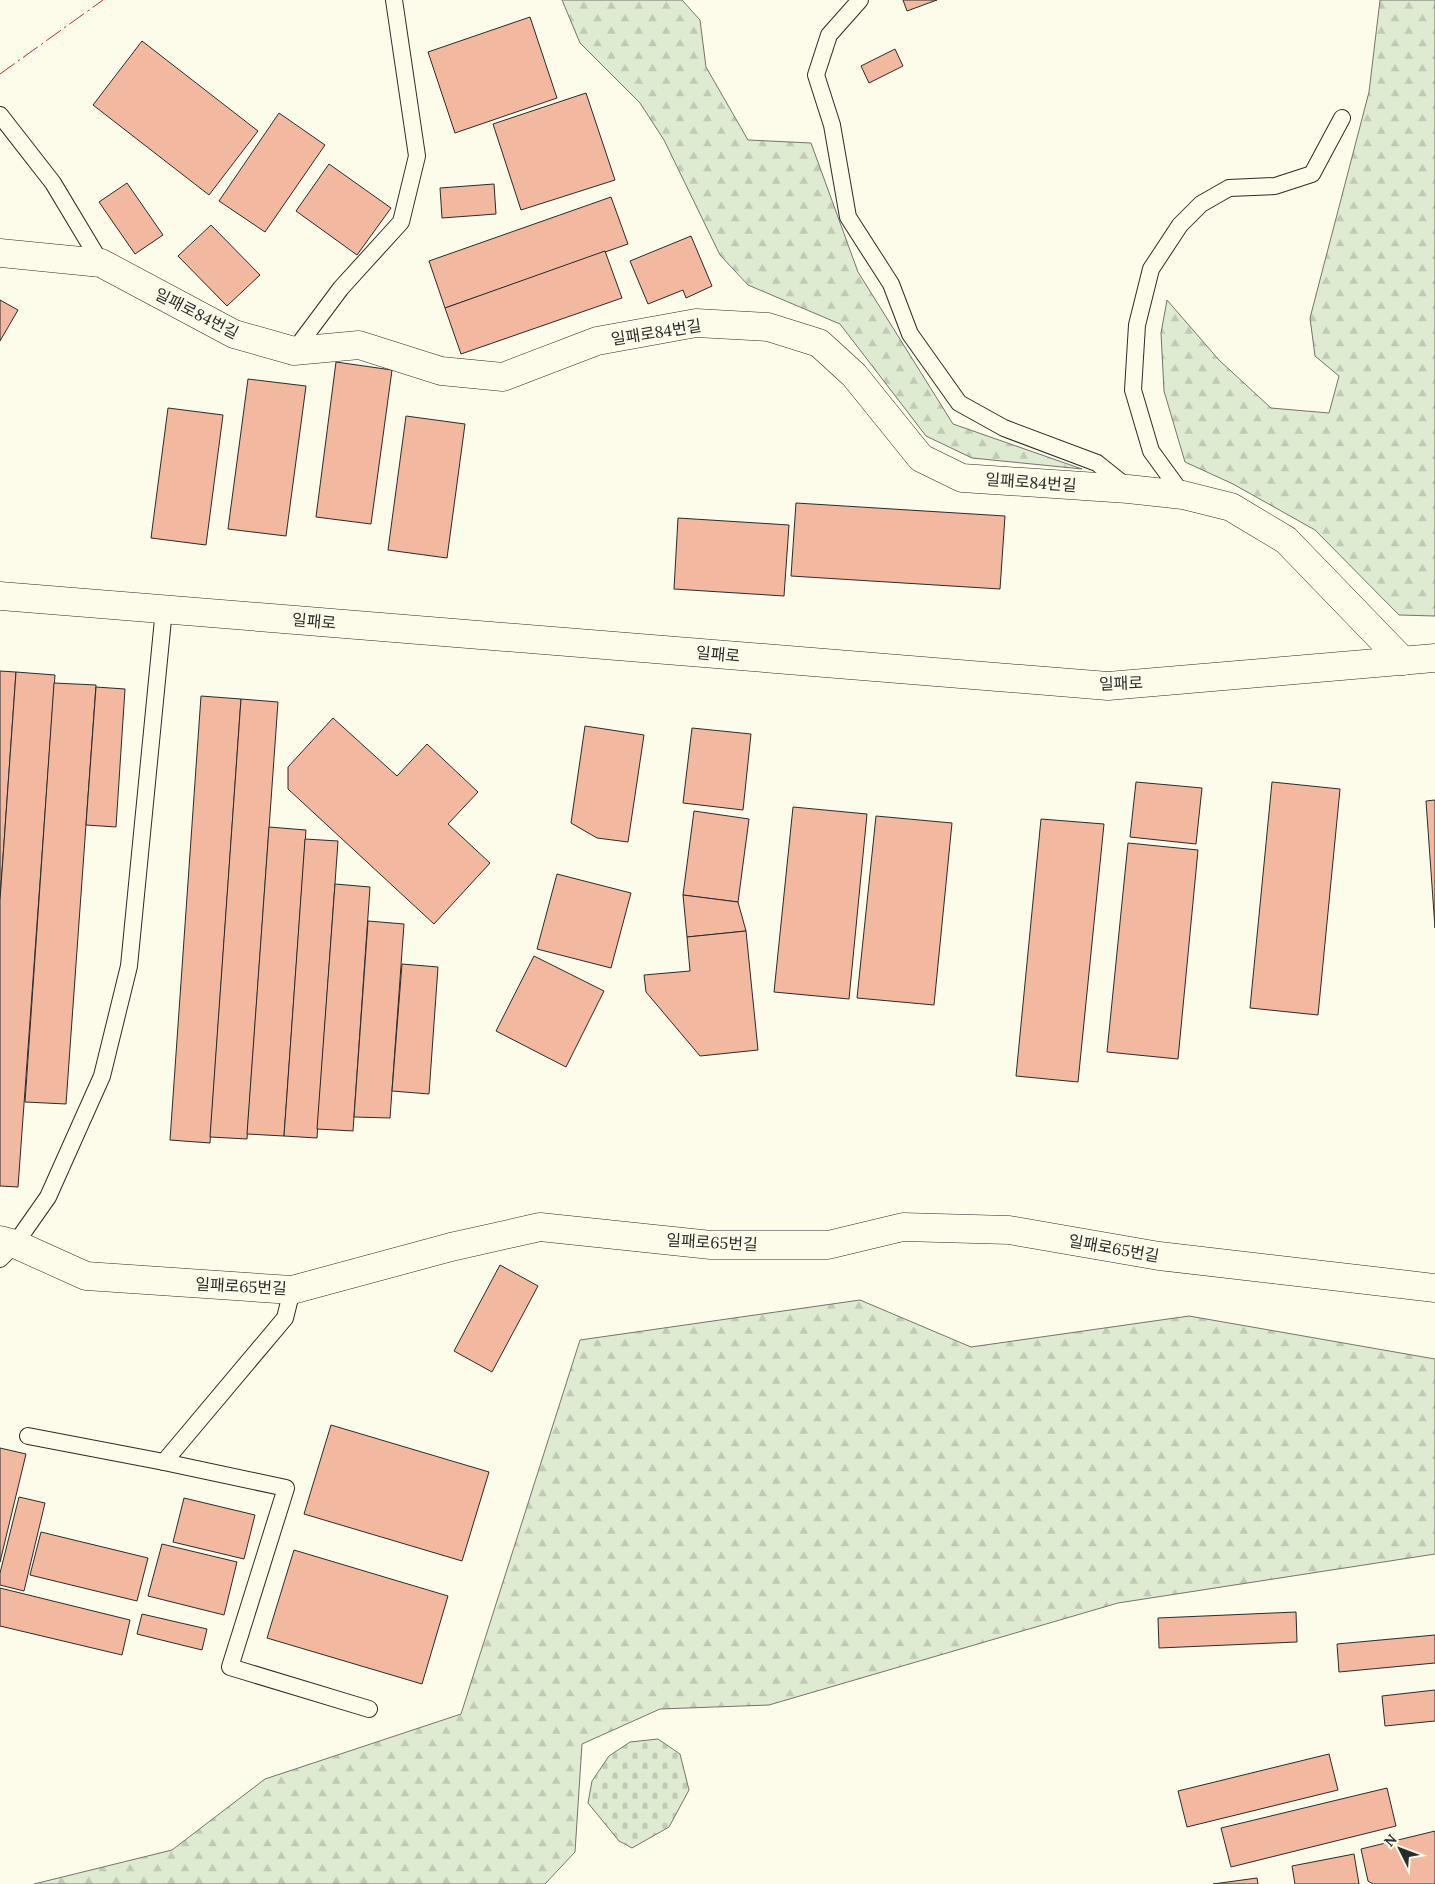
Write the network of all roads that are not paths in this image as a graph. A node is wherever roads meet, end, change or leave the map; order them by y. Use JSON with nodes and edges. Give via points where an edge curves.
{"nodes":[{"id":1,"x":394,"y":0,"type":"edge"},
{"id":2,"x":860,"y":0,"type":"edge"},
{"id":3,"x":0,"y":115,"type":"edge"},
{"id":4,"x":1342,"y":118,"type":"dead end"},
{"id":5,"x":0,"y":253,"type":"edge"},
{"id":6,"x":101,"y":263,"type":"junction"},
{"id":7,"x":294,"y":352,"type":"junction"},
{"id":8,"x":1128,"y":489,"type":"junction"},
{"id":9,"x":1183,"y":495,"type":"junction"},
{"id":10,"x":0,"y":596,"type":"edge"},
{"id":11,"x":164,"y":609,"type":"junction"},
{"id":12,"x":1435,"y":658,"type":"edge"},
{"id":13,"x":1403,"y":661,"type":"junction"},
{"id":14,"x":5,"y":1248,"type":"edge"},
{"id":15,"x":1435,"y":1288,"type":"edge"},
{"id":16,"x":292,"y":1290,"type":"junction"},
{"id":17,"x":28,"y":1436,"type":"dead end"},
{"id":18,"x":164,"y":1462,"type":"junction"},
{"id":19,"x":369,"y":1709,"type":"dead end"}],
"edges":[{"from":1,"to":7,"type":"lane","via":[[417,156],[400,222],[341,288]]},
{"from":2,"to":8,"type":"lane","via":[[829,35],[816,75],[832,125],[848,217],[891,284],[910,334],[959,403],[1004,428],[1097,463]]},
{"from":3,"to":6,"type":"lane","via":[[52,183]]},
{"from":4,"to":9,"type":"lane","via":[[1312,174],[1275,186],[1230,188],[1200,204],[1180,225],[1151,269],[1138,325],[1133,390],[1151,451]]},
{"from":5,"to":6,"type":"street","name":"일패로84번길"},
{"from":6,"to":7,"type":"street","name":"일패로84번길","via":[[234,334]]},
{"from":7,"to":8,"type":"street","name":"일패로84번길","via":[[359,345],[441,371],[503,377],[597,341],[696,323],[768,327],[819,343],[854,375],[921,458],[962,478]]},
{"from":8,"to":9,"type":"street","name":"일패로84번길"},
{"from":9,"to":13,"type":"street","name":"일패로84번길","via":[[1231,507],[1286,540]]},
{"from":10,"to":11,"type":"street","name":"일패로"},
{"from":11,"to":13,"type":"street","name":"일패로","via":[[1108,686]]},
{"from":11,"to":14,"type":"lane","via":[[128,966],[102,1076],[48,1197]]},
{"from":12,"to":13,"type":"street","name":"일패로"},
{"from":14,"to":16,"type":"street","name":"일패로65번길","via":[[86,1276]]},
{"from":15,"to":16,"type":"street","name":"일패로65번길","via":[[1158,1256],[1009,1230],[903,1227],[828,1245],[711,1245],[540,1227],[451,1247]]},
{"from":16,"to":18,"type":"lane","via":[[285,1318]]},
{"from":17,"to":18,"type":"lane"},
{"from":18,"to":19,"type":"lane","via":[[286,1488],[230,1668]]}]}
